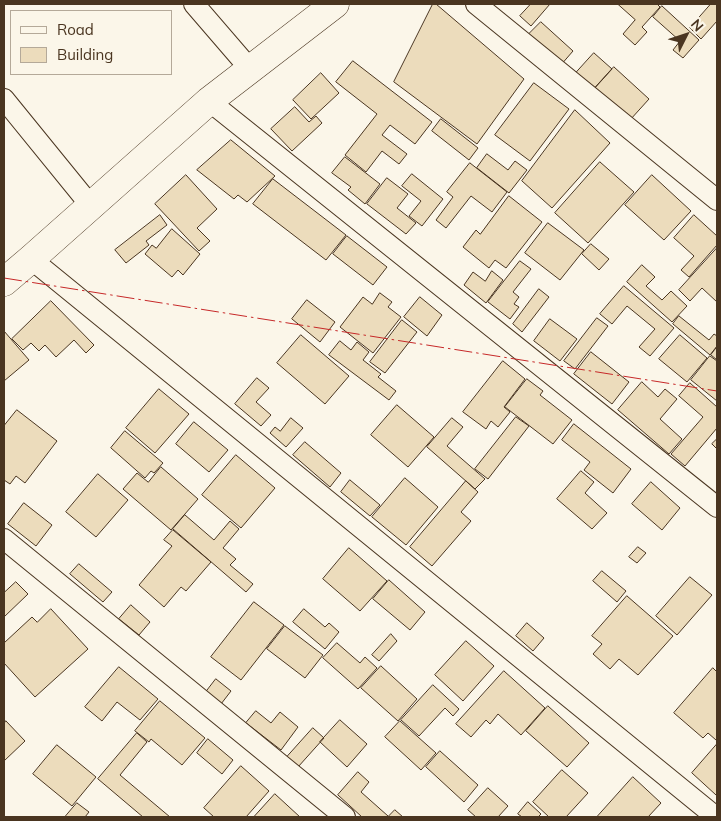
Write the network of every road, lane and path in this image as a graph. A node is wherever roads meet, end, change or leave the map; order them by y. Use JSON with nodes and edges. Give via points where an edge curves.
{"nodes":[{"id":1,"x":194,"y":4,"type":"edge"},
{"id":2,"x":335,"y":4,"type":"edge"},
{"id":3,"x":476,"y":4,"type":"edge"},
{"id":4,"x":250,"y":69,"type":"junction"},
{"id":5,"x":4,"y":99,"type":"edge"},
{"id":6,"x":209,"y":101,"type":"junction"},
{"id":7,"x":717,"y":200,"type":"edge"},
{"id":8,"x":91,"y":206,"type":"junction"},
{"id":9,"x":31,"y":260,"type":"junction"},
{"id":10,"x":4,"y":282,"type":"edge"},
{"id":11,"x":717,"y":507,"type":"edge"},
{"id":12,"x":4,"y":539,"type":"edge"},
{"id":13,"x":346,"y":817,"type":"edge"},
{"id":14,"x":716,"y":817,"type":"edge"}],
"edges":[{"from":1,"to":4,"type":"street"},
{"from":2,"to":4,"type":"main road"},
{"from":3,"to":7,"type":"street"},
{"from":4,"to":6,"type":"main road"},
{"from":5,"to":8,"type":"street"},
{"from":6,"to":8,"type":"main road"},
{"from":6,"to":11,"type":"street"},
{"from":8,"to":9,"type":"main road"},
{"from":9,"to":10,"type":"main road"},
{"from":9,"to":14,"type":"street"},
{"from":12,"to":13,"type":"street"}]}
